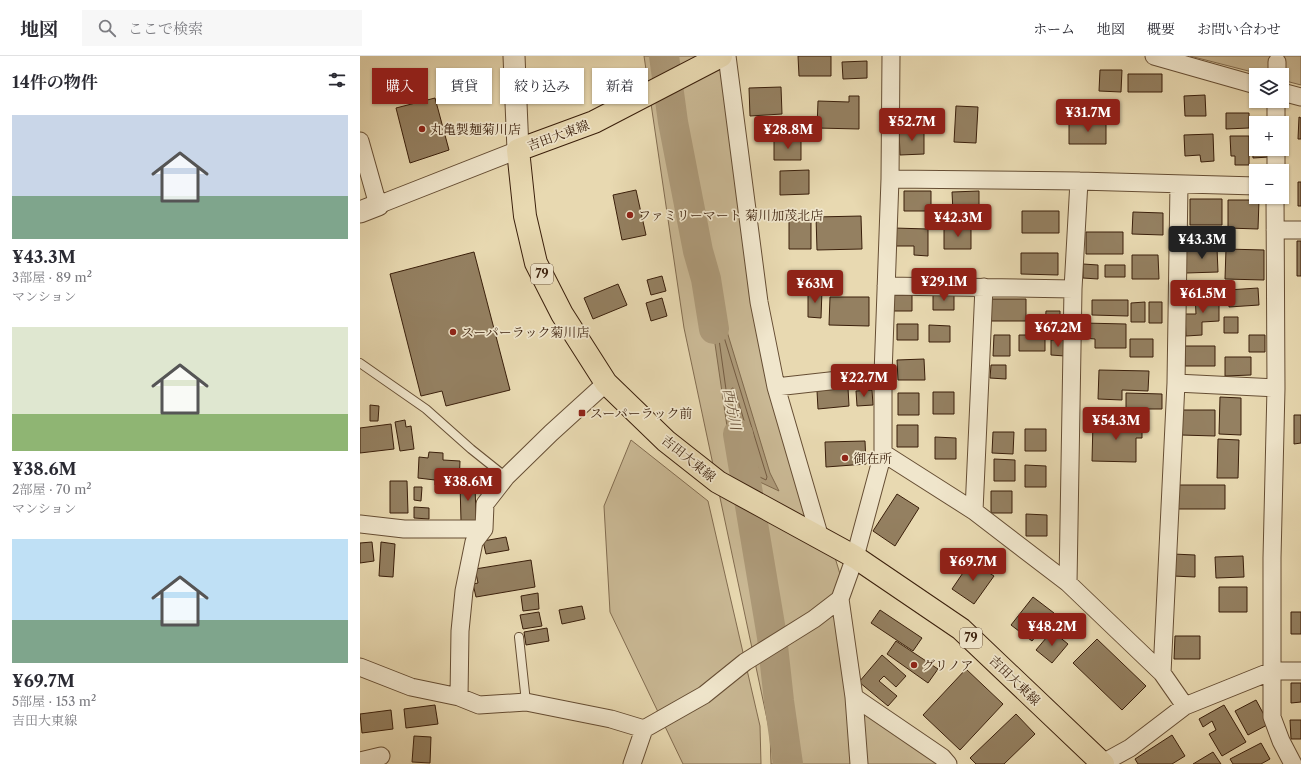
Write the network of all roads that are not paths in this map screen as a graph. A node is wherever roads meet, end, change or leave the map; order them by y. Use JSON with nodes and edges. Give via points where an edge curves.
{"nodes":[{"id":1,"x":514,"y":56,"type":"edge"},
{"id":2,"x":891,"y":56,"type":"edge"},
{"id":3,"x":1154,"y":56,"type":"edge"},
{"id":4,"x":719,"y":58,"type":"edge"},
{"id":5,"x":1249,"y":83,"type":"edge"},
{"id":6,"x":1289,"y":94,"type":"edge"},
{"id":7,"x":1301,"y":97,"type":"edge"},
{"id":8,"x":360,"y":141,"type":"edge"},
{"id":9,"x":518,"y":150,"type":"junction"},
{"id":10,"x":890,"y":179,"type":"junction"},
{"id":11,"x":1079,"y":181,"type":"junction"},
{"id":12,"x":1180,"y":184,"type":"junction"},
{"id":13,"x":1249,"y":186,"type":"edge"},
{"id":14,"x":1275,"y":204,"type":"edge"},
{"id":15,"x":369,"y":209,"type":"edge"},
{"id":16,"x":1275,"y":230,"type":"junction"},
{"id":17,"x":1301,"y":230,"type":"edge"},
{"id":18,"x":886,"y":286,"type":"junction"},
{"id":19,"x":984,"y":287,"type":"junction"},
{"id":20,"x":1073,"y":289,"type":"junction"},
{"id":21,"x":360,"y":363,"type":"edge"},
{"id":22,"x":883,"y":375,"type":"junction"},
{"id":23,"x":606,"y":383,"type":"junction"},
{"id":24,"x":1176,"y":383,"type":"junction"},
{"id":25,"x":776,"y":387,"type":"junction"},
{"id":26,"x":1276,"y":388,"type":"junction"},
{"id":27,"x":883,"y":453,"type":"junction"},
{"id":28,"x":506,"y":477,"type":"junction"},
{"id":29,"x":974,"y":511,"type":"junction"},
{"id":30,"x":360,"y":524,"type":"edge"},
{"id":31,"x":484,"y":529,"type":"junction"},
{"id":32,"x":820,"y":538,"type":"junction"},
{"id":33,"x":855,"y":557,"type":"junction"},
{"id":34,"x":1068,"y":584,"type":"junction"},
{"id":35,"x":840,"y":599,"type":"junction"},
{"id":36,"x":520,"y":637,"type":"dead end"},
{"id":37,"x":360,"y":667,"type":"edge"},
{"id":38,"x":1272,"y":671,"type":"junction"},
{"id":39,"x":1301,"y":671,"type":"edge"},
{"id":40,"x":1162,"y":673,"type":"junction"},
{"id":41,"x":459,"y":697,"type":"junction"},
{"id":42,"x":854,"y":697,"type":"junction"},
{"id":43,"x":526,"y":702,"type":"junction"},
{"id":44,"x":1185,"y":706,"type":"junction"},
{"id":45,"x":644,"y":729,"type":"junction"},
{"id":46,"x":381,"y":756,"type":"dead end"},
{"id":47,"x":360,"y":761,"type":"edge"},
{"id":48,"x":632,"y":764,"type":"edge"},
{"id":49,"x":860,"y":764,"type":"edge"},
{"id":50,"x":948,"y":764,"type":"edge"},
{"id":51,"x":1102,"y":764,"type":"edge"},
{"id":52,"x":1293,"y":764,"type":"edge"}],
"edges":[{"from":1,"to":9,"type":"street"},
{"from":2,"to":10,"type":"street"},
{"from":3,"to":5,"type":"street"},
{"from":4,"to":9,"type":"main road","name":"吉田大東線","via":[[594,122]]},
{"from":4,"to":25,"type":"street","via":[[759,302]]},
{"from":6,"to":7,"type":"street"},
{"from":8,"to":15,"type":"street"},
{"from":9,"to":15,"type":"street"},
{"from":9,"to":23,"type":"main road","name":"吉田大東線","number":"79","via":[[526,216],[536,263],[562,314]]},
{"from":10,"to":11,"type":"street"},
{"from":10,"to":18,"type":"street"},
{"from":11,"to":12,"type":"street"},
{"from":11,"to":20,"type":"street"},
{"from":12,"to":13,"type":"street"},
{"from":12,"to":24,"type":"street"},
{"from":14,"to":16,"type":"street"},
{"from":16,"to":17,"type":"street"},
{"from":16,"to":26,"type":"street"},
{"from":18,"to":19,"type":"street"},
{"from":18,"to":22,"type":"street"},
{"from":19,"to":20,"type":"street"},
{"from":19,"to":29,"type":"street"},
{"from":20,"to":34,"type":"street"},
{"from":21,"to":28,"type":"lane","via":[[426,409]]},
{"from":22,"to":25,"type":"street"},
{"from":22,"to":27,"type":"street"},
{"from":23,"to":28,"type":"street"},
{"from":23,"to":32,"type":"main road","name":"吉田大東線","number":"79","via":[[666,441],[718,482]]},
{"from":24,"to":26,"type":"street"},
{"from":24,"to":40,"type":"street"},
{"from":25,"to":32,"type":"street"},
{"from":26,"to":38,"type":"street"},
{"from":27,"to":29,"type":"street"},
{"from":27,"to":33,"type":"street"},
{"from":28,"to":31,"type":"street","via":[[485,504]]},
{"from":29,"to":34,"type":"street"},
{"from":30,"to":31,"type":"street","via":[[404,529]]},
{"from":31,"to":41,"type":"street","via":[[474,542],[464,591],[460,630]]},
{"from":32,"to":33,"type":"main road","name":"吉田大東線","number":"79"},
{"from":33,"to":35,"type":"street"},
{"from":33,"to":51,"type":"main road","name":"吉田大東線","number":"79","via":[[962,628]]},
{"from":34,"to":40,"type":"street"},
{"from":35,"to":42,"type":"street"},
{"from":35,"to":45,"type":"street","via":[[814,619],[745,662],[704,695]]},
{"from":36,"to":43,"type":"lane"},
{"from":37,"to":41,"type":"street","via":[[411,687]]},
{"from":38,"to":39,"type":"street"},
{"from":38,"to":44,"type":"street"},
{"from":38,"to":52,"type":"street","via":[[1272,717]]},
{"from":40,"to":44,"type":"street"},
{"from":41,"to":43,"type":"street","via":[[479,705]]},
{"from":42,"to":49,"type":"street"},
{"from":42,"to":50,"type":"street"},
{"from":43,"to":45,"type":"street","via":[[611,719]]},
{"from":44,"to":51,"type":"street","via":[[1130,748]]},
{"from":45,"to":48,"type":"street"},
{"from":46,"to":47,"type":"street"}]}
